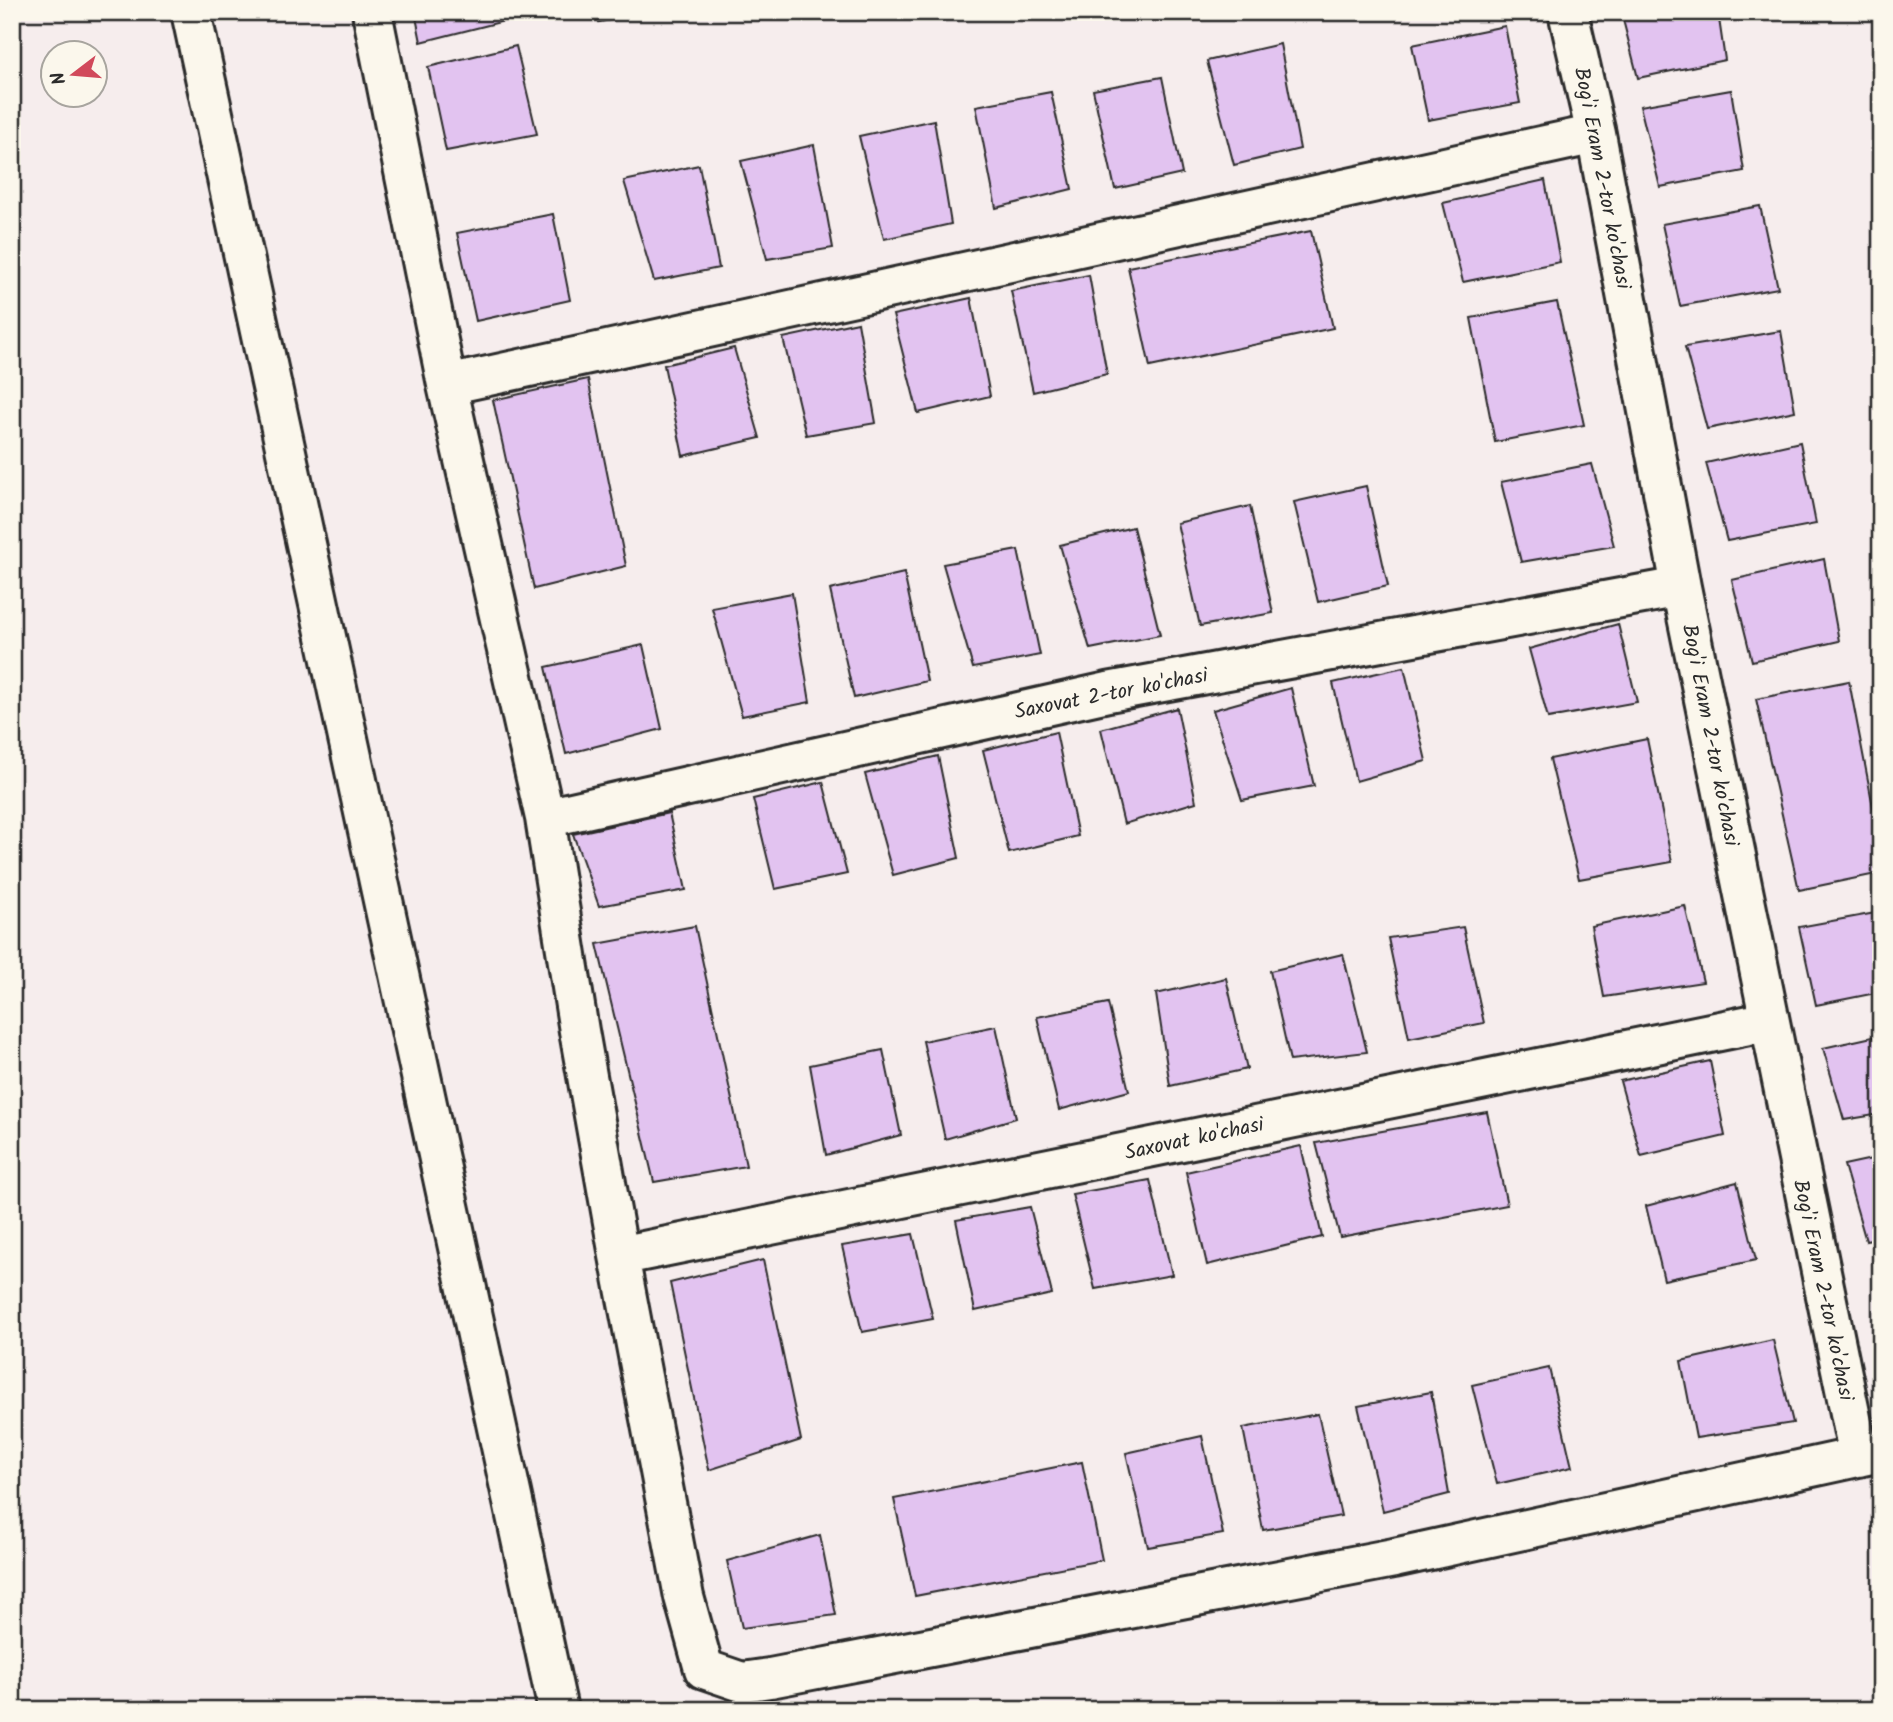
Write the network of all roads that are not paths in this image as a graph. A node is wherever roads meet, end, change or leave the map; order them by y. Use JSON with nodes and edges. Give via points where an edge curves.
{"nodes":[{"id":1,"x":191,"y":12,"type":"edge"},
{"id":2,"x":372,"y":12,"type":"edge"},
{"id":3,"x":1568,"y":12,"type":"edge"},
{"id":4,"x":1596,"y":134,"type":"junction"},
{"id":5,"x":447,"y":385,"type":"junction"},
{"id":6,"x":1681,"y":587,"type":"junction"},
{"id":7,"x":545,"y":818,"type":"junction"},
{"id":8,"x":1769,"y":1021,"type":"junction"},
{"id":9,"x":619,"y":1256,"type":"junction"},
{"id":10,"x":1870,"y":1455,"type":"edge"},
{"id":11,"x":558,"y":1710,"type":"edge"}],
"edges":[{"from":1,"to":11,"type":"street"},
{"from":2,"to":5,"type":"street"},
{"from":3,"to":4,"type":"street","name":"Bog'i Eram 2-tor ko'chasi"},
{"from":4,"to":5,"type":"street"},
{"from":4,"to":6,"type":"street","name":"Bog'i Eram 2-tor ko'chasi"},
{"from":5,"to":7,"type":"street"},
{"from":6,"to":7,"type":"street","name":"Saxovat 2-tor ko'chasi","via":[[1108,692]]},
{"from":6,"to":8,"type":"street","name":"Bog'i Eram 2-tor ko'chasi"},
{"from":7,"to":9,"type":"street"},
{"from":8,"to":9,"type":"street","name":"Saxovat ko'chasi"},
{"from":8,"to":10,"type":"street","name":"Bog'i Eram 2-tor ko'chasi"},
{"from":9,"to":10,"type":"street","via":[[684,1597],[705,1669],[742,1682],[1394,1558]]}]}
